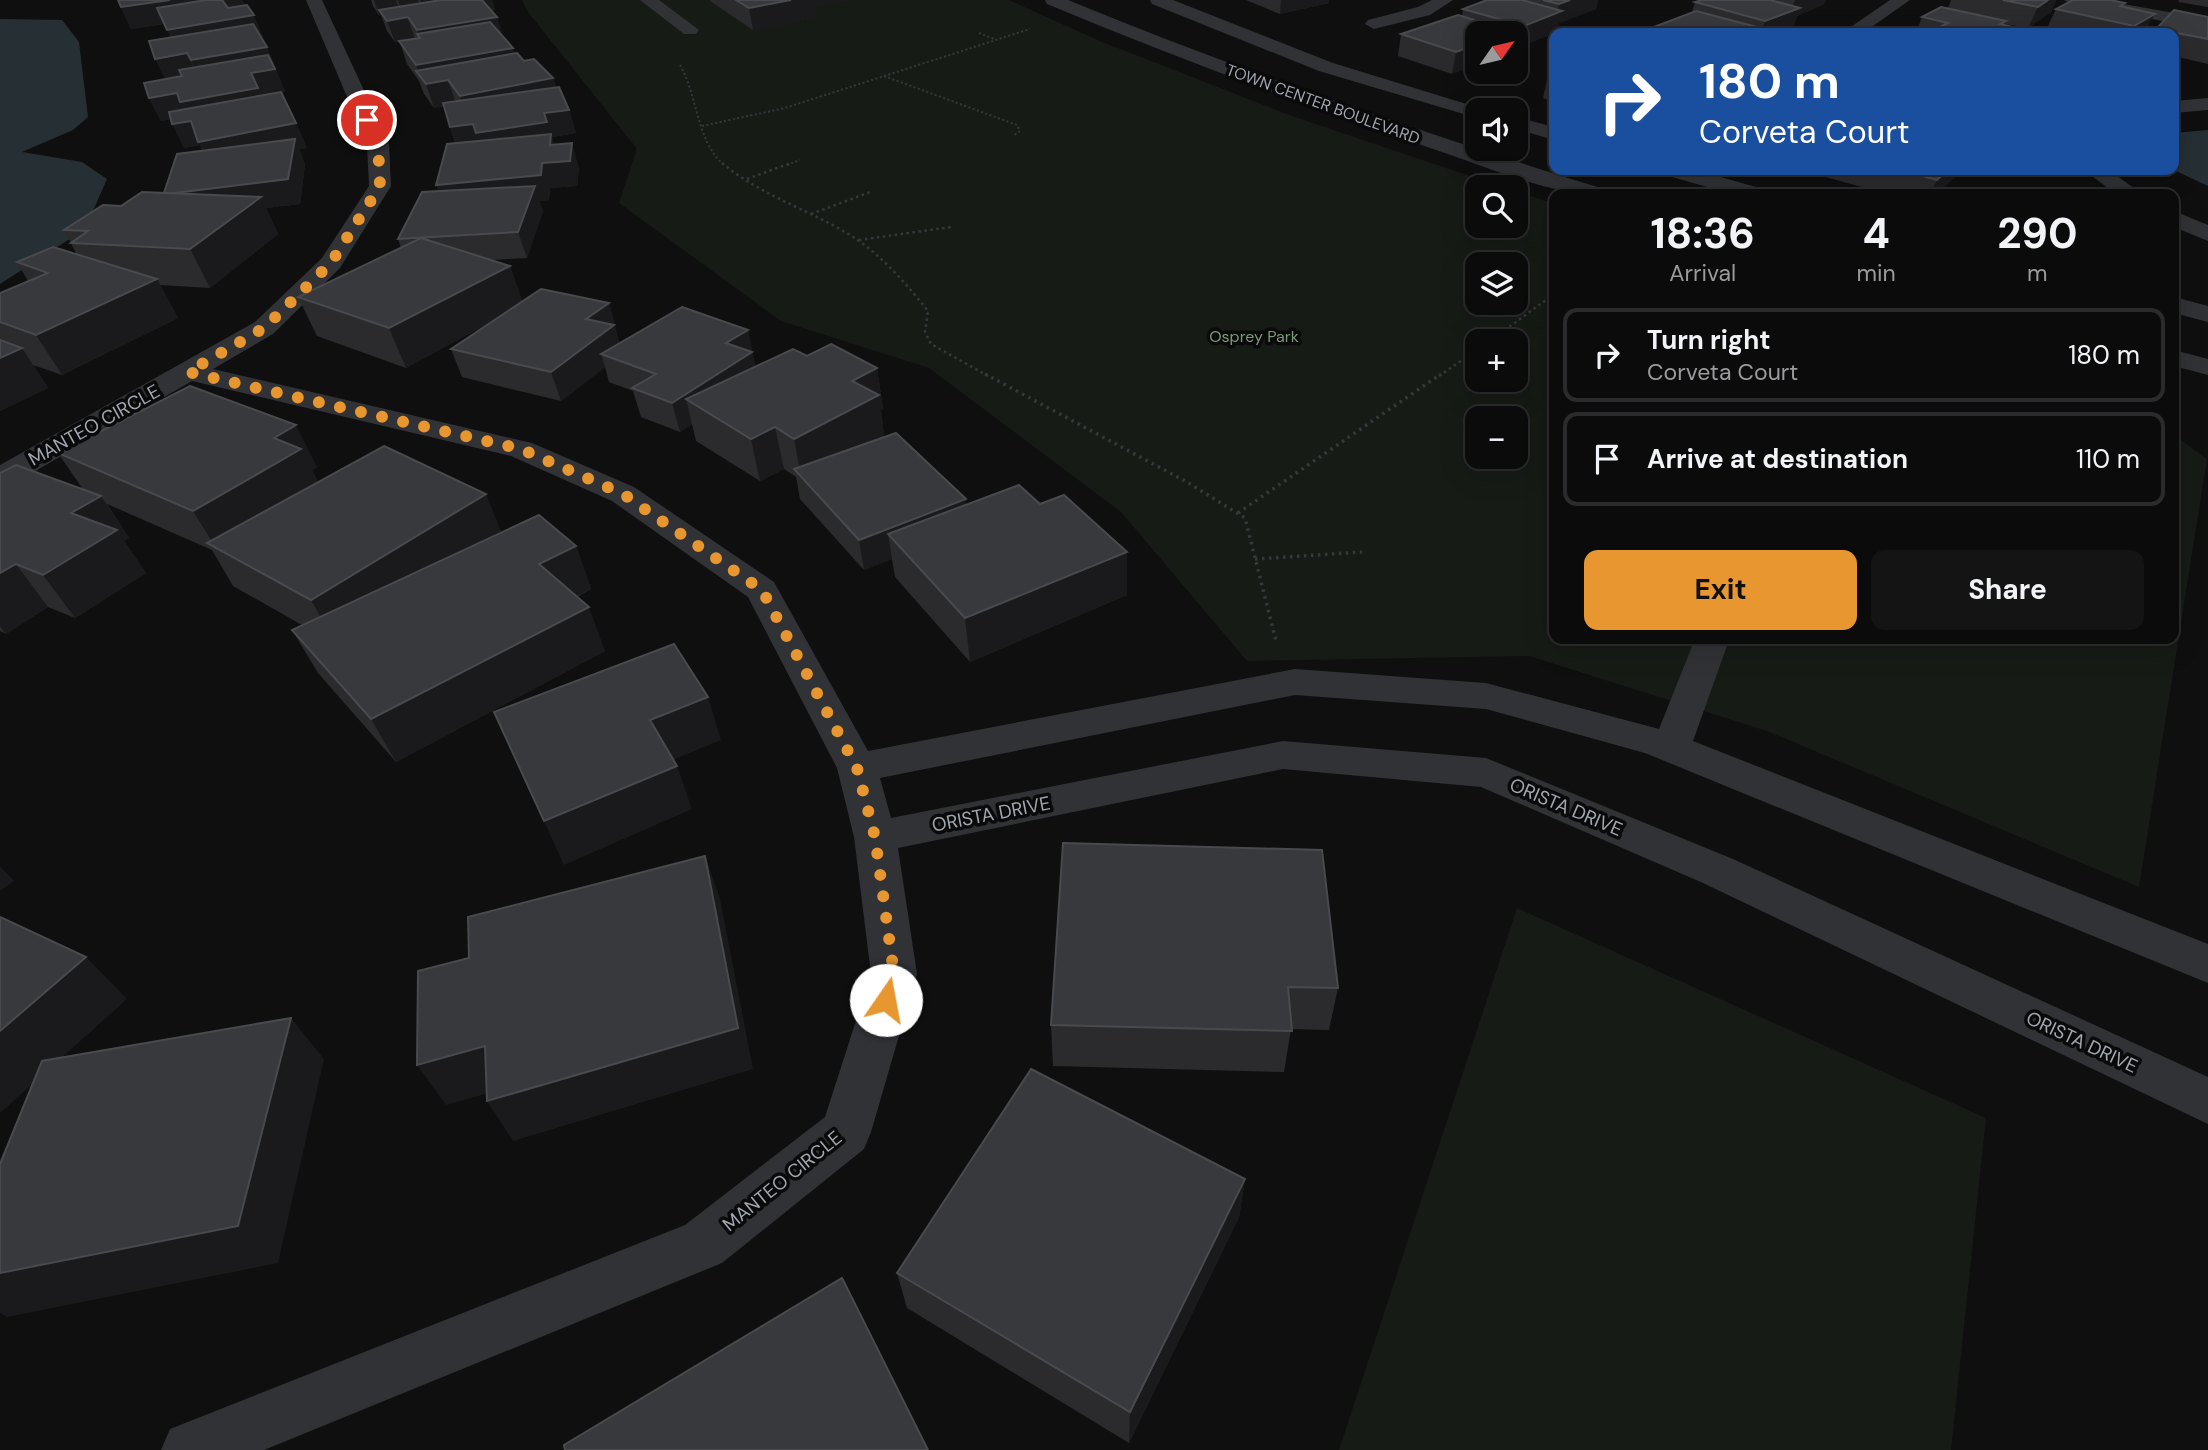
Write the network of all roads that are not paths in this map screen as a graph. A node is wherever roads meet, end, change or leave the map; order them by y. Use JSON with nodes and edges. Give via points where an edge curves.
{"nodes":[{"id":1,"x":314,"y":0,"type":"edge"},
{"id":2,"x":1053,"y":0,"type":"edge"},
{"id":3,"x":1158,"y":0,"type":"edge"},
{"id":4,"x":1445,"y":0,"type":"edge"},
{"id":5,"x":1902,"y":0,"type":"edge"},
{"id":6,"x":2072,"y":0,"type":"edge"},
{"id":7,"x":653,"y":1,"type":"edge"},
{"id":8,"x":2208,"y":23,"type":"edge"},
{"id":9,"x":1374,"y":24,"type":"dead end"},
{"id":10,"x":1859,"y":28,"type":"edge"},
{"id":11,"x":691,"y":30,"type":"dead end"},
{"id":12,"x":2208,"y":104,"type":"edge"},
{"id":13,"x":2179,"y":107,"type":"edge"},
{"id":14,"x":1465,"y":108,"type":"edge"},
{"id":15,"x":1528,"y":126,"type":"edge"},
{"id":16,"x":1549,"y":133,"type":"edge"},
{"id":17,"x":1690,"y":175,"type":"edge"},
{"id":18,"x":2102,"y":175,"type":"edge"},
{"id":19,"x":1581,"y":189,"type":"edge"},
{"id":20,"x":1738,"y":189,"type":"edge"},
{"id":21,"x":2124,"y":189,"type":"edge"},
{"id":22,"x":2179,"y":220,"type":"edge"},
{"id":23,"x":2208,"y":234,"type":"edge"},
{"id":24,"x":2179,"y":306,"type":"edge"},
{"id":25,"x":2208,"y":314,"type":"edge"},
{"id":26,"x":2179,"y":359,"type":"edge"},
{"id":27,"x":2208,"y":367,"type":"edge"},
{"id":28,"x":188,"y":372,"type":"junction"},
{"id":29,"x":0,"y":478,"type":"edge"},
{"id":30,"x":1710,"y":644,"type":"edge"},
{"id":31,"x":1671,"y":748,"type":"junction"},
{"id":32,"x":857,"y":768,"type":"junction"},
{"id":33,"x":875,"y":837,"type":"junction"},
{"id":34,"x":2208,"y":964,"type":"edge"},
{"id":35,"x":2208,"y":1101,"type":"edge"},
{"id":36,"x":191,"y":1450,"type":"edge"}],
"edges":[{"from":1,"to":28,"type":"street","via":[[378,144],[380,186],[331,263],[264,328]]},
{"from":2,"to":19,"type":"street","name":"TOWN CENTER BOULEVARD","via":[[1396,132]]},
{"from":3,"to":14,"type":"street","name":"TOWN CENTER BOULEVARD","via":[[1326,67]]},
{"from":4,"to":9,"type":"street","via":[[1424,11]]},
{"from":5,"to":10,"type":"street"},
{"from":6,"to":8,"type":"street"},
{"from":7,"to":11,"type":"street"},
{"from":12,"to":13,"type":"street"},
{"from":15,"to":16,"type":"street"},
{"from":17,"to":20,"type":"street"},
{"from":18,"to":21,"type":"street"},
{"from":22,"to":23,"type":"street"},
{"from":24,"to":25,"type":"street"},
{"from":26,"to":27,"type":"street"},
{"from":28,"to":29,"type":"street","name":"MANTEO CIRCLE"},
{"from":28,"to":32,"type":"street","name":"MANTEO CIRCLE","via":[[521,449],[623,494],[762,590]]},
{"from":30,"to":31,"type":"street"},
{"from":31,"to":32,"type":"street","via":[[1486,696],[1295,682]]},
{"from":31,"to":34,"type":"street"},
{"from":32,"to":33,"type":"street","name":"MANTEO CIRCLE"},
{"from":33,"to":35,"type":"street","name":"ORISTA DRIVE","via":[[1283,755],[1486,772],[1718,871]]},
{"from":33,"to":36,"type":"street","name":"MANTEO CIRCLE","via":[[894,974],[846,1132],[703,1244]]}]}
